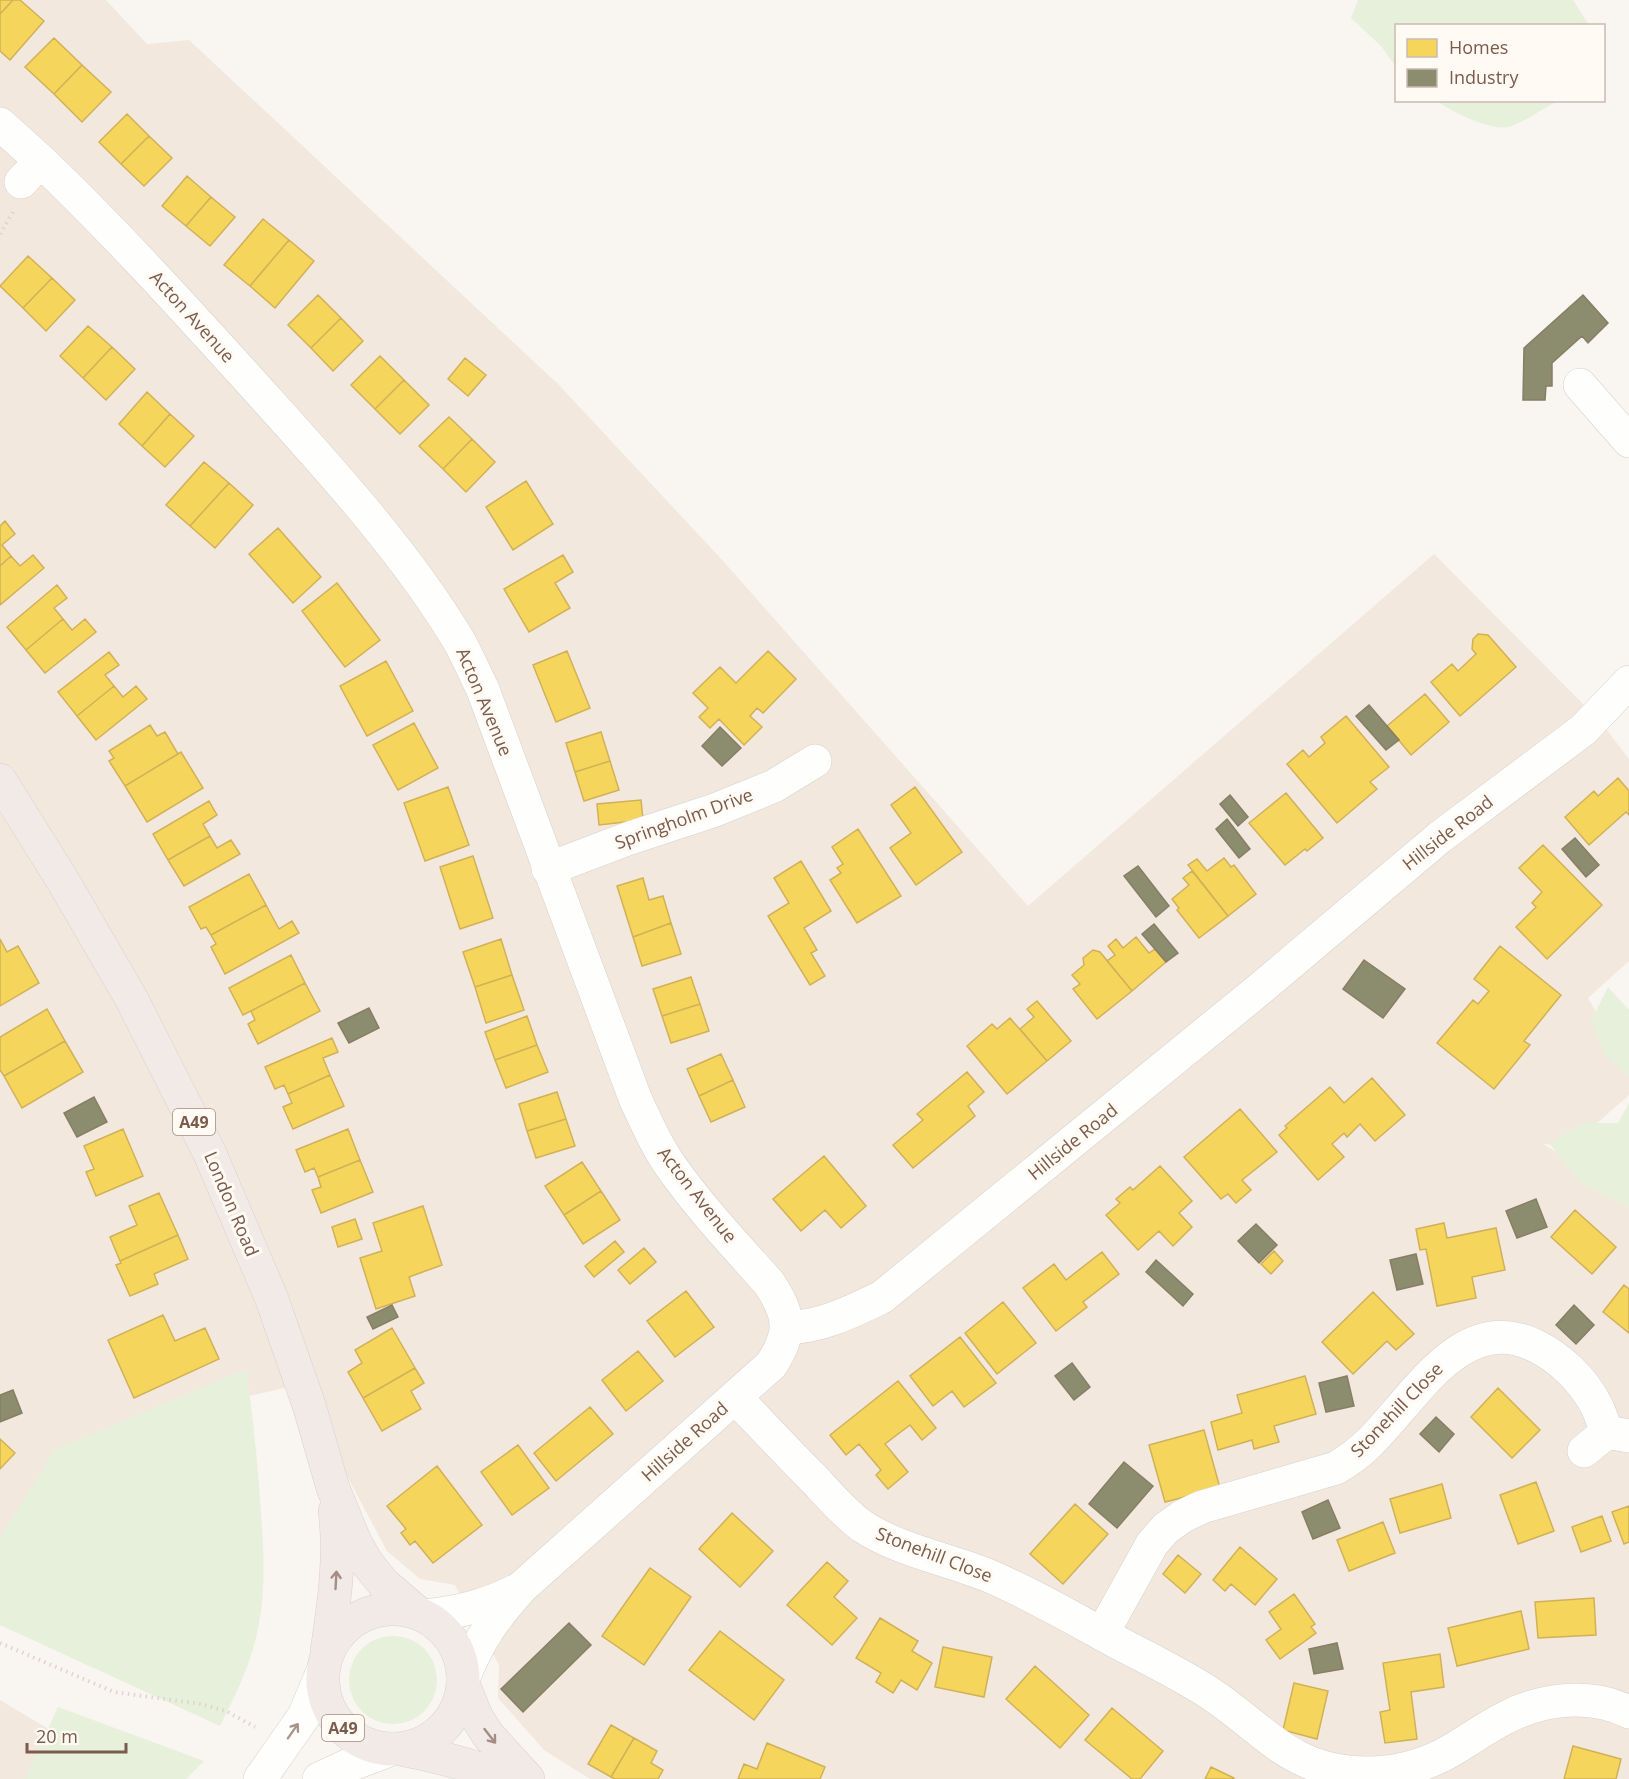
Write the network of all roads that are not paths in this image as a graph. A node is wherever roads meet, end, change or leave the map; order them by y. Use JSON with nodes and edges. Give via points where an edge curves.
{"nodes":[{"id":1,"x":0,"y":124,"type":"edge"},
{"id":2,"x":1580,"y":385,"type":"dead end"},
{"id":3,"x":1629,"y":441,"type":"edge"},
{"id":4,"x":1629,"y":682,"type":"edge"},
{"id":5,"x":815,"y":761,"type":"dead end"},
{"id":6,"x":0,"y":780,"type":"edge"},
{"id":7,"x":548,"y":869,"type":"junction"},
{"id":8,"x":786,"y":1328,"type":"junction"},
{"id":9,"x":735,"y":1397,"type":"junction"},
{"id":10,"x":1607,"y":1440,"type":"edge"},
{"id":11,"x":333,"y":1488,"type":"junction"},
{"id":12,"x":522,"y":1587,"type":"junction"},
{"id":13,"x":422,"y":1615,"type":"junction"},
{"id":14,"x":1102,"y":1634,"type":"junction"},
{"id":15,"x":325,"y":1665,"type":"junction"},
{"id":16,"x":463,"y":1682,"type":"junction"},
{"id":17,"x":1629,"y":1712,"type":"edge"},
{"id":18,"x":396,"y":1749,"type":"junction"},
{"id":19,"x":260,"y":1779,"type":"edge"},
{"id":20,"x":319,"y":1779,"type":"edge"},
{"id":21,"x":507,"y":1779,"type":"edge"},
{"id":22,"x":528,"y":1779,"type":"edge"}],
"edges":[{"from":1,"to":7,"type":"street","name":"Acton Avenue","via":[[31,172],[92,210],[297,433],[431,598],[460,643],[483,690]]},
{"from":2,"to":3,"type":"street"},
{"from":4,"to":8,"type":"street","name":"Hillside Road","via":[[1583,730],[1440,837],[1262,988],[882,1297],[825,1322]]},
{"from":5,"to":7,"type":"street","name":"Springholm Drive","via":[[774,786],[715,810]]},
{"from":6,"to":11,"type":"highway","name":"London Road","number":"A49","via":[[131,998],[210,1154],[271,1298]]},
{"from":7,"to":8,"type":"street","name":"Acton Avenue","via":[[650,1131],[692,1194],[769,1283],[786,1314]]},
{"from":8,"to":9,"type":"street","name":"Hillside Road","via":[[780,1352],[771,1365]]},
{"from":9,"to":12,"type":"street","name":"Hillside Road"},
{"from":9,"to":14,"type":"street","name":"Stonehill Close","via":[[847,1514],[875,1534],[986,1575],[1042,1600]]},
{"from":10,"to":14,"type":"street","name":"Stonehill Close","via":[[1595,1403],[1581,1382],[1544,1350],[1504,1337],[1467,1345],[1448,1358],[1370,1442],[1336,1468],[1202,1507],[1166,1528],[1152,1544]]},
{"from":11,"to":13,"type":"highway","name":"London Road","number":"A49","via":[[367,1563],[384,1584]]},
{"from":15,"to":11,"type":"highway","name":"London Road","number":"A49","one_way":true,"via":[[335,1599]]},
{"from":12,"to":13,"type":"street","name":"Hillside Road","via":[[476,1607]]},
{"from":12,"to":16,"type":"street","name":"Hillside Road","via":[[478,1644]]},
{"from":13,"to":15,"type":"highway","via":[[384,1610],[363,1616],[344,1628]]},
{"from":13,"to":16,"type":"highway","number":"A49","via":[[442,1628],[454,1644]]},
{"from":14,"to":17,"type":"street","name":"Stonehill Close","via":[[1211,1694],[1295,1757],[1341,1771],[1389,1772],[1416,1767],[1464,1744],[1503,1719],[1551,1702],[1596,1701]]},
{"from":15,"to":18,"type":"highway","number":"A49","via":[[324,1691],[340,1726],[373,1746]]},
{"from":19,"to":15,"type":"street","one_way":true,"via":[[303,1716]]},
{"from":16,"to":18,"type":"highway","via":[[458,1706],[447,1724],[430,1739]]},
{"from":16,"to":22,"type":"highway","number":"A49","one_way":true,"via":[[488,1735]]},
{"from":18,"to":20,"type":"street"},
{"from":18,"to":21,"type":"highway","number":"A49","via":[[440,1756]]}]}
